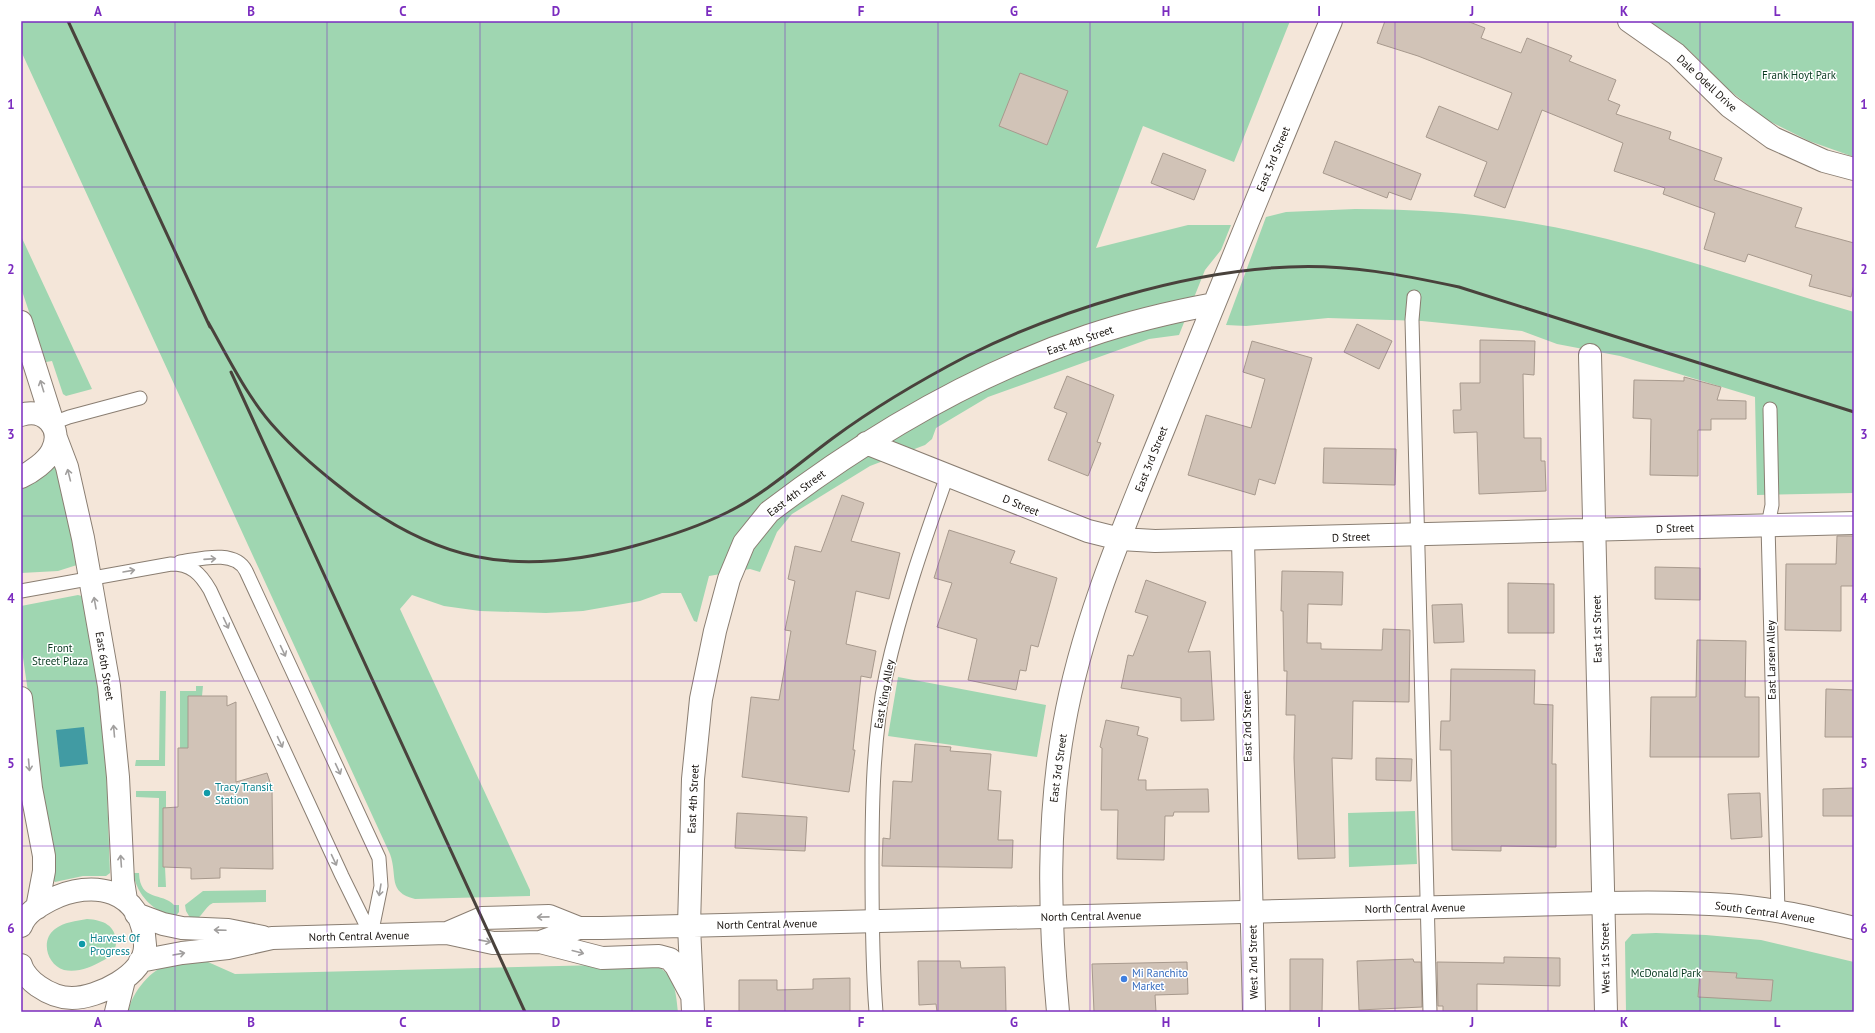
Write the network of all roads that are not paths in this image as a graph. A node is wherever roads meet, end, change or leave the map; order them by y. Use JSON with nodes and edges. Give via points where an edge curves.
{"nodes":[{"id":1,"x":1331,"y":21,"type":"edge"},
{"id":2,"x":1628,"y":21,"type":"edge"},
{"id":3,"x":1854,"y":169,"type":"edge"},
{"id":4,"x":1414,"y":296,"type":"dead end"},
{"id":5,"x":1214,"y":304,"type":"junction"},
{"id":6,"x":21,"y":322,"type":"edge"},
{"id":7,"x":1590,"y":355,"type":"dead end"},
{"id":8,"x":140,"y":398,"type":"dead end"},
{"id":9,"x":1770,"y":409,"type":"dead end"},
{"id":10,"x":21,"y":415,"type":"edge"},
{"id":11,"x":54,"y":431,"type":"junction"},
{"id":12,"x":866,"y":443,"type":"junction"},
{"id":13,"x":947,"y":476,"type":"junction"},
{"id":14,"x":21,"y":477,"type":"edge"},
{"id":15,"x":1854,"y":523,"type":"edge"},
{"id":16,"x":1768,"y":525,"type":"junction"},
{"id":17,"x":1595,"y":531,"type":"junction"},
{"id":18,"x":1417,"y":535,"type":"junction"},
{"id":19,"x":1120,"y":539,"type":"junction"},
{"id":20,"x":1243,"y":540,"type":"junction"},
{"id":21,"x":171,"y":564,"type":"junction"},
{"id":22,"x":91,"y":578,"type":"junction"},
{"id":23,"x":21,"y":591,"type":"edge"},
{"id":24,"x":21,"y":698,"type":"edge"},
{"id":25,"x":1603,"y":903,"type":"junction"},
{"id":26,"x":131,"y":907,"type":"junction"},
{"id":27,"x":1428,"y":908,"type":"junction"},
{"id":28,"x":1252,"y":912,"type":"junction"},
{"id":29,"x":1778,"y":912,"type":"junction"},
{"id":30,"x":1052,"y":917,"type":"junction"},
{"id":31,"x":26,"y":918,"type":"edge"},
{"id":32,"x":872,"y":921,"type":"junction"},
{"id":33,"x":689,"y":926,"type":"junction"},
{"id":34,"x":579,"y":928,"type":"junction"},
{"id":35,"x":1854,"y":928,"type":"edge"},
{"id":36,"x":447,"y":933,"type":"junction"},
{"id":37,"x":371,"y":935,"type":"junction"},
{"id":38,"x":272,"y":938,"type":"junction"},
{"id":39,"x":540,"y":942,"type":"junction"},
{"id":40,"x":140,"y":961,"type":"junction"},
{"id":41,"x":21,"y":967,"type":"edge"},
{"id":42,"x":124,"y":980,"type":"junction"},
{"id":43,"x":49,"y":993,"type":"junction"},
{"id":44,"x":692,"y":1003,"type":"edge"},
{"id":45,"x":67,"y":1012,"type":"edge"},
{"id":46,"x":116,"y":1012,"type":"edge"},
{"id":47,"x":876,"y":1012,"type":"edge"},
{"id":48,"x":1058,"y":1012,"type":"edge"},
{"id":49,"x":1254,"y":1012,"type":"edge"},
{"id":50,"x":1430,"y":1012,"type":"edge"},
{"id":51,"x":1606,"y":1012,"type":"edge"}],
"edges":[{"from":1,"to":5,"type":"street","name":"East 3rd Street"},
{"from":2,"to":3,"type":"street","name":"Dale Odell Drive","via":[[1676,54],[1729,106],[1773,138],[1824,161]]},
{"from":4,"to":18,"type":"lane","via":[[1412,320]]},
{"from":5,"to":12,"type":"street","name":"East 4th Street","via":[[1152,316],[1037,355],[978,380]]},
{"from":5,"to":19,"type":"street","name":"East 3rd Street"},
{"from":11,"to":6,"type":"street","name":"East 6th Street","one_way":true},
{"from":7,"to":17,"type":"street","name":"East 1st Street"},
{"from":8,"to":11,"type":"lane","via":[[69,417]]},
{"from":9,"to":16,"type":"lane","name":"East Larsen Alley","via":[[1772,505]]},
{"from":10,"to":11,"type":"street","via":[[36,413],[49,419]]},
{"from":11,"to":14,"type":"street","via":[[52,452]]},
{"from":22,"to":11,"type":"street","name":"East 6th Street","one_way":true,"via":[[67,467]]},
{"from":12,"to":13,"type":"street","name":"D Street"},
{"from":12,"to":33,"type":"street","name":"East 4th Street","via":[[769,512],[744,543],[729,579],[701,699],[693,779]]},
{"from":13,"to":19,"type":"street","name":"D Street","via":[[1088,531]]},
{"from":13,"to":32,"type":"lane","name":"East King Alley","via":[[899,620],[876,735]]},
{"from":15,"to":16,"type":"street","name":"D Street"},
{"from":16,"to":17,"type":"street","name":"D Street"},
{"from":16,"to":29,"type":"lane","name":"East Larsen Alley"},
{"from":17,"to":18,"type":"street","name":"D Street"},
{"from":17,"to":25,"type":"street","name":"East 1st Street"},
{"from":18,"to":20,"type":"street","name":"D Street"},
{"from":18,"to":27,"type":"lane"},
{"from":19,"to":20,"type":"street","name":"D Street","via":[[1155,542]]},
{"from":19,"to":30,"type":"street","name":"East 3rd Street","via":[[1080,654],[1064,725],[1053,804]]},
{"from":20,"to":28,"type":"street","name":"East 2nd Street"},
{"from":22,"to":21,"type":"lane","one_way":true},
{"from":21,"to":37,"type":"lane","one_way":true,"via":[[184,565],[196,570],[210,590]]},
{"from":21,"to":37,"type":"lane","one_way":true,"via":[[227,558],[238,561],[244,567],[379,858],[381,886]]},
{"from":22,"to":23,"type":"lane"},
{"from":26,"to":22,"type":"street","name":"East 6th Street","one_way":true,"via":[[123,881],[118,777],[109,686]]},
{"from":24,"to":31,"type":"street","one_way":true,"via":[[31,788],[44,856],[44,871]]},
{"from":25,"to":27,"type":"street","name":"North Central Avenue"},
{"from":25,"to":29,"type":"street","name":"South Central Avenue","via":[[1670,902],[1730,905]]},
{"from":25,"to":51,"type":"street","name":"West 1st Street"},
{"from":26,"to":31,"type":"street","name":"North Central Avenue","via":[[111,893],[85,889],[58,896]]},
{"from":38,"to":26,"type":"street","name":"North Central Avenue","one_way":true,"via":[[228,930],[182,928],[163,924]]},
{"from":26,"to":40,"type":"street","name":"East 6th Street","via":[[143,928],[146,947]]},
{"from":27,"to":28,"type":"street","name":"North Central Avenue"},
{"from":27,"to":50,"type":"lane"},
{"from":28,"to":30,"type":"street","name":"North Central Avenue"},
{"from":28,"to":49,"type":"street","name":"West 2nd Street"},
{"from":29,"to":35,"type":"street","name":"South Central Avenue"},
{"from":30,"to":32,"type":"street","name":"North Central Avenue"},
{"from":30,"to":48,"type":"street","name":"East 3rd Street"},
{"from":32,"to":33,"type":"street","name":"North Central Avenue"},
{"from":32,"to":47,"type":"lane","name":"East King Alley"},
{"from":33,"to":34,"type":"street","name":"North Central Avenue"},
{"from":33,"to":44,"type":"street","name":"East 4th Street"},
{"from":34,"to":36,"type":"street","name":"North Central Avenue","one_way":true,"via":[[549,916],[482,918]]},
{"from":34,"to":39,"type":"street","name":"North Central Avenue"},
{"from":36,"to":37,"type":"street","name":"North Central Avenue"},
{"from":36,"to":39,"type":"street","name":"North Central Avenue","one_way":true,"via":[[493,943]]},
{"from":37,"to":38,"type":"street","name":"North Central Avenue"},
{"from":40,"to":38,"type":"street","name":"North Central Avenue","one_way":true,"via":[[228,948]]},
{"from":39,"to":44,"type":"street","one_way":true,"via":[[602,958],[659,956],[670,959],[676,966]]},
{"from":40,"to":42,"type":"street"},
{"from":41,"to":43,"type":"street","via":[[33,983]]},
{"from":42,"to":43,"type":"street","via":[[100,993],[85,997],[72,998]]},
{"from":42,"to":46,"type":"street"},
{"from":43,"to":45,"type":"street"}]}
